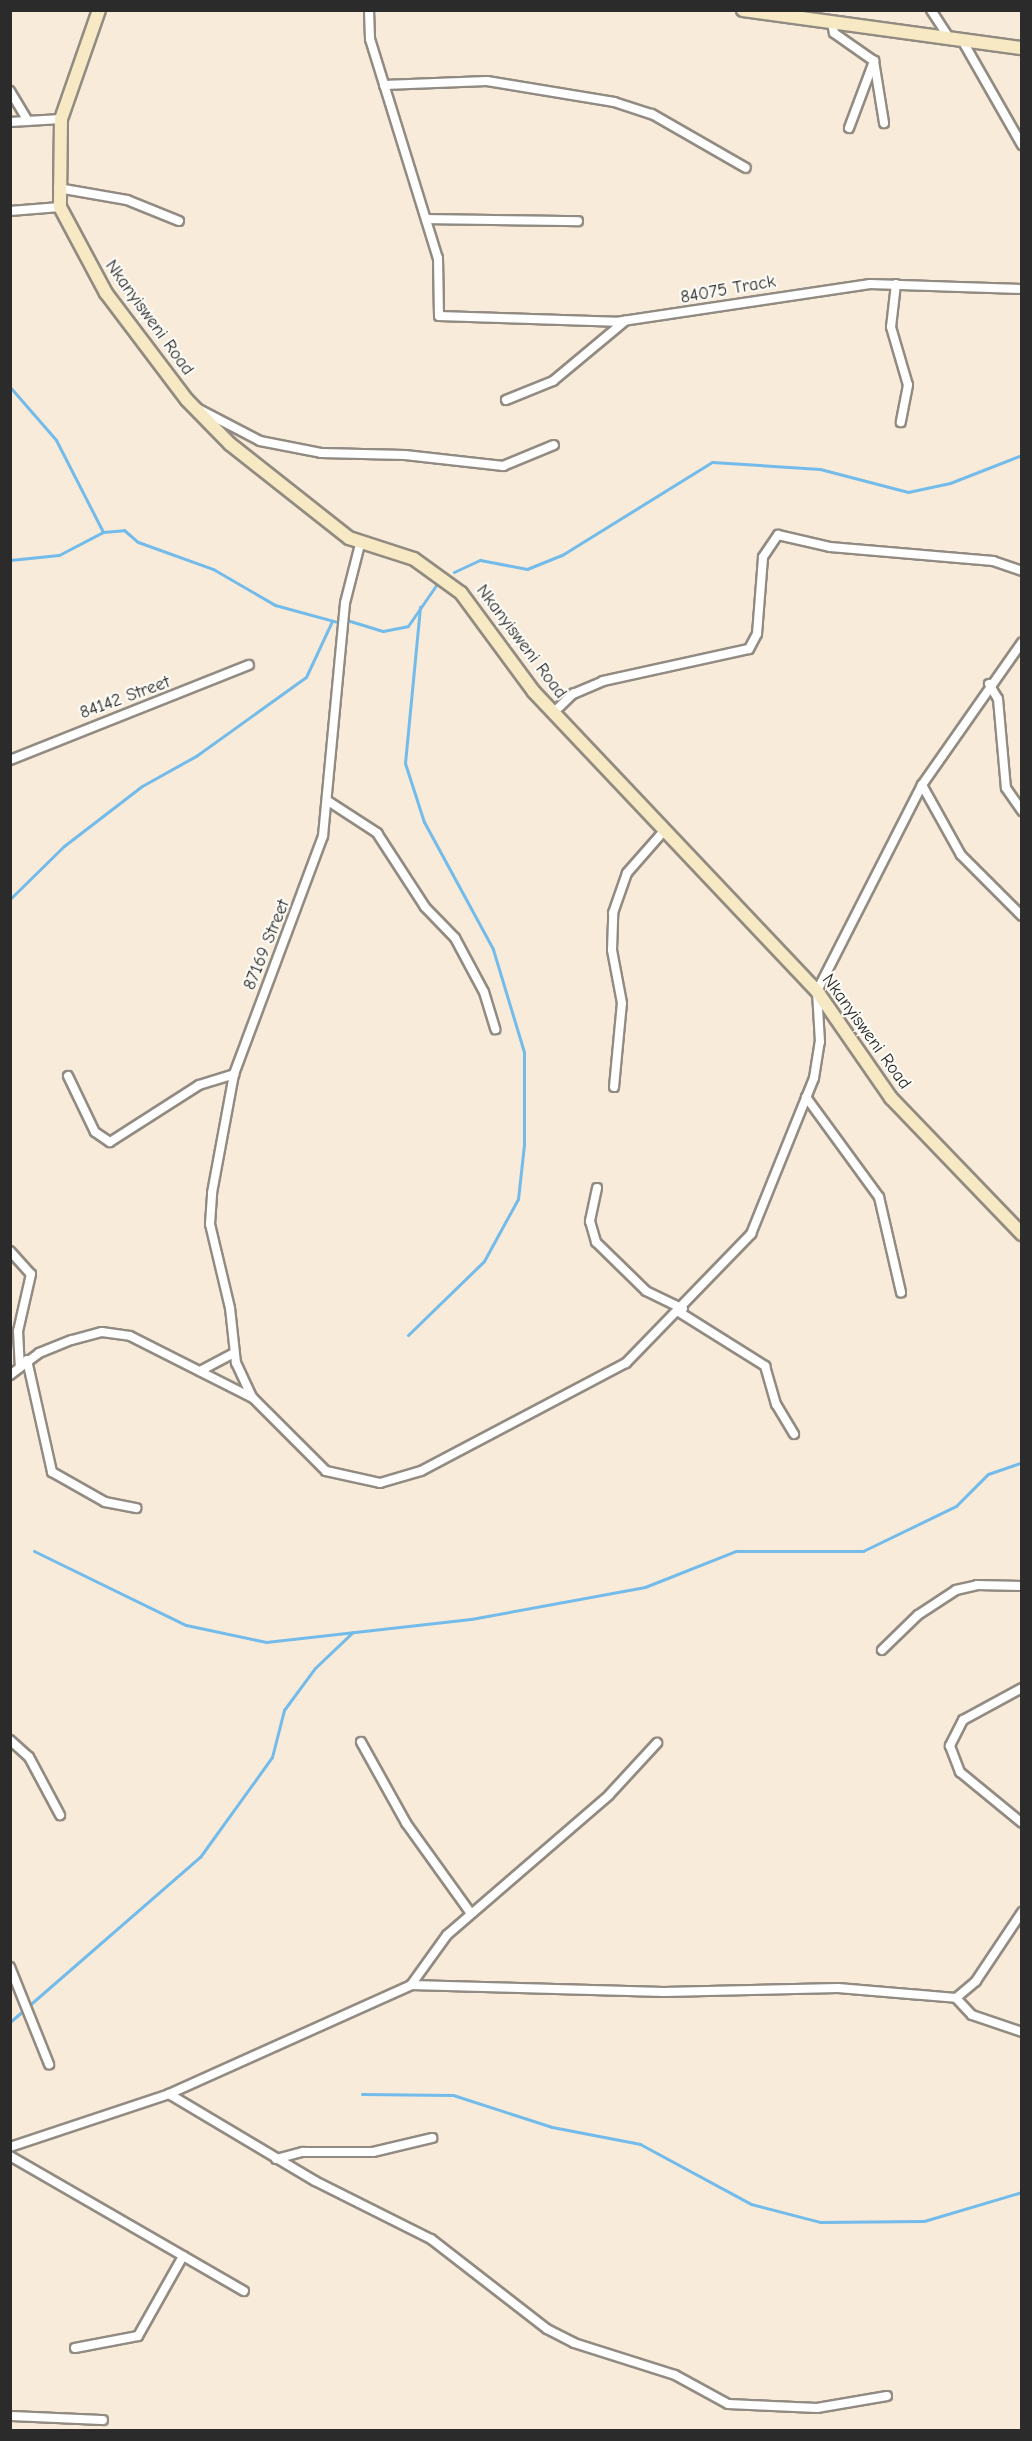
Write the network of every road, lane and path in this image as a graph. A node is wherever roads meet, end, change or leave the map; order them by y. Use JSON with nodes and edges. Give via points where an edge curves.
{"nodes":[{"id":1,"x":99,"y":10,"type":"edge"},
{"id":2,"x":369,"y":10,"type":"edge"},
{"id":3,"x":743,"y":10,"type":"edge"},
{"id":4,"x":932,"y":10,"type":"edge"},
{"id":5,"x":832,"y":22,"type":"junction"},
{"id":6,"x":956,"y":39,"type":"junction"},
{"id":7,"x":1022,"y":48,"type":"edge"},
{"id":8,"x":874,"y":61,"type":"junction"},
{"id":9,"x":384,"y":85,"type":"junction"},
{"id":10,"x":10,"y":91,"type":"edge"},
{"id":11,"x":61,"y":119,"type":"junction"},
{"id":12,"x":28,"y":121,"type":"junction"},
{"id":13,"x":10,"y":122,"type":"edge"},
{"id":14,"x":884,"y":123,"type":"dead end"},
{"id":15,"x":849,"y":128,"type":"dead end"},
{"id":16,"x":1022,"y":145,"type":"edge"},
{"id":17,"x":746,"y":168,"type":"dead end"},
{"id":18,"x":58,"y":188,"type":"junction"},
{"id":19,"x":60,"y":207,"type":"junction"},
{"id":20,"x":10,"y":211,"type":"edge"},
{"id":21,"x":426,"y":219,"type":"junction"},
{"id":22,"x":579,"y":220,"type":"dead end"},
{"id":23,"x":179,"y":221,"type":"dead end"},
{"id":24,"x":896,"y":284,"type":"junction"},
{"id":25,"x":1022,"y":289,"type":"edge"},
{"id":26,"x":625,"y":321,"type":"junction"},
{"id":27,"x":506,"y":400,"type":"dead end"},
{"id":28,"x":192,"y":406,"type":"junction"},
{"id":29,"x":901,"y":422,"type":"dead end"},
{"id":30,"x":554,"y":445,"type":"dead end"},
{"id":31,"x":360,"y":544,"type":"junction"},
{"id":32,"x":1022,"y":571,"type":"edge"},
{"id":33,"x":1022,"y":642,"type":"edge"},
{"id":34,"x":249,"y":665,"type":"dead end"},
{"id":35,"x":989,"y":684,"type":"junction"},
{"id":36,"x":553,"y":713,"type":"junction"},
{"id":37,"x":10,"y":760,"type":"edge"},
{"id":38,"x":922,"y":785,"type":"junction"},
{"id":39,"x":327,"y":801,"type":"junction"},
{"id":40,"x":1022,"y":811,"type":"edge"},
{"id":41,"x":663,"y":832,"type":"junction"},
{"id":42,"x":1022,"y":916,"type":"edge"},
{"id":43,"x":817,"y":991,"type":"junction"},
{"id":44,"x":495,"y":1029,"type":"dead end"},
{"id":45,"x":234,"y":1074,"type":"junction"},
{"id":46,"x":68,"y":1076,"type":"dead end"},
{"id":47,"x":614,"y":1087,"type":"dead end"},
{"id":48,"x":806,"y":1097,"type":"junction"},
{"id":49,"x":597,"y":1188,"type":"dead end"},
{"id":50,"x":1022,"y":1234,"type":"edge"},
{"id":51,"x":10,"y":1251,"type":"edge"},
{"id":52,"x":901,"y":1292,"type":"dead end"},
{"id":53,"x":681,"y":1311,"type":"junction"},
{"id":54,"x":234,"y":1353,"type":"junction"},
{"id":55,"x":23,"y":1363,"type":"junction"},
{"id":56,"x":200,"y":1371,"type":"junction"},
{"id":57,"x":10,"y":1375,"type":"edge"},
{"id":58,"x":253,"y":1398,"type":"junction"},
{"id":59,"x":795,"y":1434,"type":"dead end"},
{"id":60,"x":136,"y":1508,"type":"dead end"},
{"id":61,"x":1022,"y":1586,"type":"edge"},
{"id":62,"x":882,"y":1650,"type":"dead end"},
{"id":63,"x":1022,"y":1688,"type":"edge"},
{"id":64,"x":10,"y":1740,"type":"edge"},
{"id":65,"x":360,"y":1742,"type":"dead end"},
{"id":66,"x":657,"y":1743,"type":"dead end"},
{"id":67,"x":60,"y":1815,"type":"dead end"},
{"id":68,"x":1022,"y":1823,"type":"edge"},
{"id":69,"x":470,"y":1912,"type":"junction"},
{"id":70,"x":1022,"y":1912,"type":"edge"},
{"id":71,"x":10,"y":1967,"type":"edge"},
{"id":72,"x":411,"y":1985,"type":"junction"},
{"id":73,"x":956,"y":1998,"type":"junction"},
{"id":74,"x":1022,"y":2032,"type":"edge"},
{"id":75,"x":49,"y":2064,"type":"dead end"},
{"id":76,"x":169,"y":2094,"type":"junction"},
{"id":77,"x":432,"y":2138,"type":"dead end"},
{"id":78,"x":10,"y":2147,"type":"edge"},
{"id":79,"x":10,"y":2156,"type":"edge"},
{"id":80,"x":276,"y":2159,"type":"junction"},
{"id":81,"x":183,"y":2256,"type":"junction"},
{"id":82,"x":244,"y":2291,"type":"dead end"},
{"id":83,"x":75,"y":2348,"type":"dead end"},
{"id":84,"x":887,"y":2396,"type":"dead end"},
{"id":85,"x":10,"y":2416,"type":"edge"},
{"id":86,"x":103,"y":2420,"type":"dead end"}],
"edges":[{"from":1,"to":11,"type":"street","name":"Nkanyisweni Road"},
{"from":2,"to":9,"type":"street","via":[[370,39]]},
{"from":3,"to":5,"type":"street"},
{"from":4,"to":6,"type":"street"},
{"from":5,"to":6,"type":"street"},
{"from":5,"to":8,"type":"street","via":[[834,33]]},
{"from":6,"to":7,"type":"street"},
{"from":6,"to":16,"type":"street"},
{"from":8,"to":14,"type":"street"},
{"from":8,"to":15,"type":"street"},
{"from":9,"to":17,"type":"street","via":[[487,81],[614,102],[652,114]]},
{"from":9,"to":21,"type":"street"},
{"from":10,"to":12,"type":"street"},
{"from":11,"to":12,"type":"street"},
{"from":11,"to":18,"type":"street","name":"Nkanyisweni Road"},
{"from":12,"to":13,"type":"street"},
{"from":18,"to":19,"type":"street","name":"Nkanyisweni Road"},
{"from":18,"to":23,"type":"street","via":[[127,200]]},
{"from":19,"to":20,"type":"street"},
{"from":19,"to":28,"type":"street","name":"Nkanyisweni Road","via":[[106,293]]},
{"from":21,"to":22,"type":"street"},
{"from":21,"to":26,"type":"street","name":"84075 Track","via":[[438,258],[439,316]]},
{"from":24,"to":25,"type":"street","name":"84075 Track"},
{"from":24,"to":26,"type":"street","name":"84075 Track","via":[[858,285]]},
{"from":24,"to":29,"type":"street","via":[[891,327],[909,385]]},
{"from":26,"to":27,"type":"street","via":[[553,381]]},
{"from":28,"to":30,"type":"street","via":[[260,441],[321,453],[405,454],[503,466]]},
{"from":28,"to":31,"type":"street","name":"Nkanyisweni Road","via":[[230,444]]},
{"from":31,"to":36,"type":"street","name":"Nkanyisweni Road","via":[[414,560],[451,583]]},
{"from":31,"to":39,"type":"street","name":"87169 Street","via":[[343,617]]},
{"from":32,"to":36,"type":"street","via":[[993,561],[830,547],[778,535],[763,557],[757,634],[749,649],[603,681],[573,694]]},
{"from":33,"to":35,"type":"street"},
{"from":34,"to":37,"type":"street","name":"84142 Street"},
{"from":35,"to":38,"type":"street"},
{"from":35,"to":40,"type":"street","via":[[998,699],[1006,788]]},
{"from":36,"to":41,"type":"street","name":"Nkanyisweni Road"},
{"from":38,"to":42,"type":"street","via":[[961,855]]},
{"from":38,"to":43,"type":"street"},
{"from":39,"to":44,"type":"street","via":[[377,833],[425,908],[455,938],[488,1001]]},
{"from":39,"to":45,"type":"street","name":"87169 Street","via":[[310,882]]},
{"from":41,"to":43,"type":"street","name":"Nkanyisweni Road"},
{"from":41,"to":47,"type":"street","via":[[627,873],[613,913],[612,950],[622,1003]]},
{"from":43,"to":48,"type":"street","via":[[818,1059]]},
{"from":43,"to":50,"type":"street","name":"Nkanyisweni Road","via":[[898,1107]]},
{"from":45,"to":46,"type":"street","via":[[199,1085],[110,1142],[94,1132]]},
{"from":45,"to":54,"type":"street","name":"87169 Street","via":[[210,1213]]},
{"from":48,"to":52,"type":"street","via":[[879,1197]]},
{"from":48,"to":53,"type":"street","via":[[751,1234]]},
{"from":49,"to":53,"type":"street","via":[[590,1221],[596,1242],[646,1291]]},
{"from":51,"to":55,"type":"street","via":[[31,1274],[18,1331]]},
{"from":53,"to":58,"type":"street","via":[[612,1373],[394,1481],[364,1483],[326,1471]]},
{"from":53,"to":59,"type":"street","via":[[765,1366],[776,1404]]},
{"from":54,"to":56,"type":"street"},
{"from":54,"to":58,"type":"street","name":"87169 Street"},
{"from":55,"to":56,"type":"street","via":[[72,1340],[111,1332],[130,1336]]},
{"from":55,"to":57,"type":"street"},
{"from":55,"to":60,"type":"street","via":[[52,1472],[105,1502]]},
{"from":56,"to":58,"type":"street"},
{"from":61,"to":62,"type":"street","via":[[977,1585],[956,1590],[918,1615]]},
{"from":63,"to":68,"type":"street","via":[[963,1720],[950,1746],[960,1772]]},
{"from":64,"to":67,"type":"street","via":[[29,1757]]},
{"from":65,"to":69,"type":"street","via":[[406,1823]]},
{"from":66,"to":69,"type":"street","via":[[609,1795]]},
{"from":69,"to":72,"type":"street","via":[[431,1953]]},
{"from":70,"to":73,"type":"street","via":[[976,1981]]},
{"from":71,"to":75,"type":"street"},
{"from":72,"to":73,"type":"street","via":[[664,1992],[838,1988]]},
{"from":72,"to":76,"type":"street"},
{"from":73,"to":74,"type":"street","via":[[972,2015]]},
{"from":76,"to":78,"type":"street"},
{"from":76,"to":80,"type":"street"},
{"from":77,"to":80,"type":"street","via":[[373,2152],[303,2152]]},
{"from":79,"to":81,"type":"street"},
{"from":80,"to":84,"type":"street","via":[[431,2239],[561,2337],[675,2375],[717,2400],[786,2408]]},
{"from":81,"to":82,"type":"street"},
{"from":81,"to":83,"type":"street","via":[[138,2336]]},
{"from":85,"to":86,"type":"street"}]}
